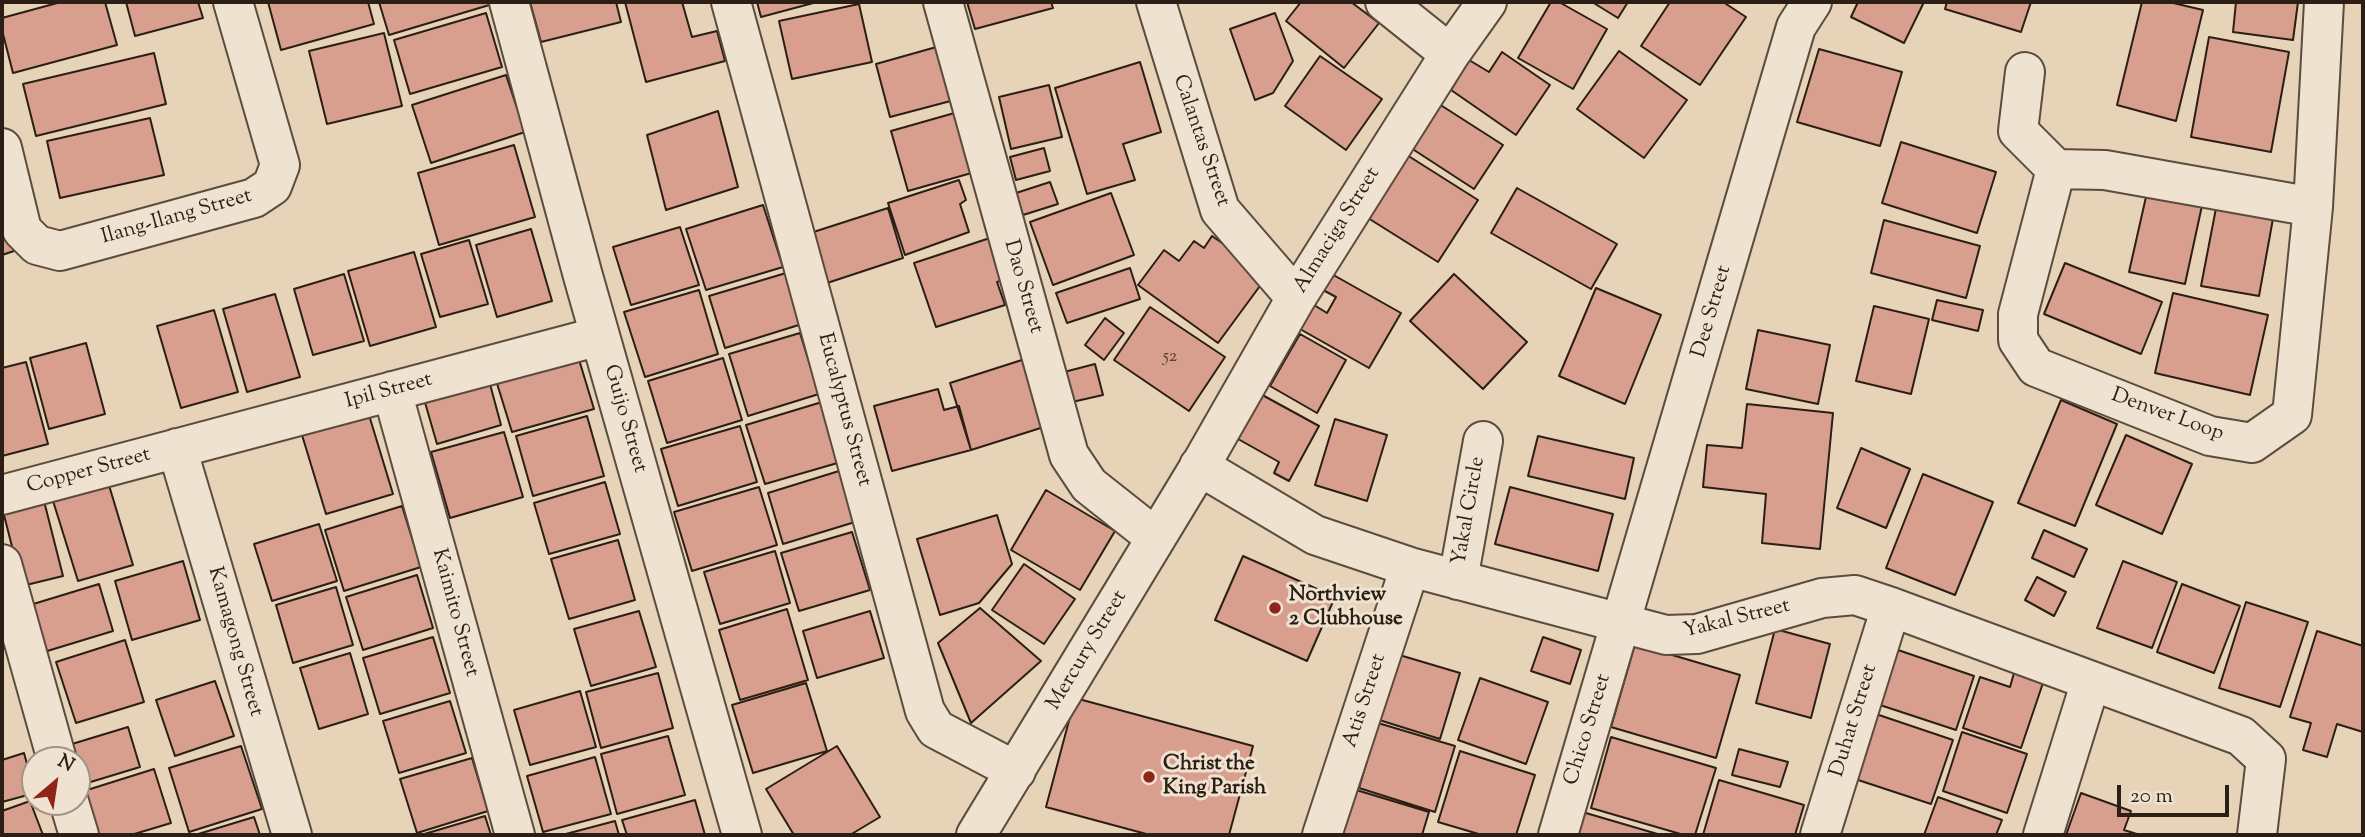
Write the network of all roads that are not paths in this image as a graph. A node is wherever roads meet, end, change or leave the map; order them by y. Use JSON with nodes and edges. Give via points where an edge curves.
{"nodes":[{"id":1,"x":233,"y":2,"type":"edge"},
{"id":2,"x":509,"y":2,"type":"edge"},
{"id":3,"x":731,"y":2,"type":"edge"},
{"id":4,"x":943,"y":2,"type":"edge"},
{"id":5,"x":1156,"y":2,"type":"edge"},
{"id":6,"x":1385,"y":2,"type":"edge"},
{"id":7,"x":1486,"y":2,"type":"edge"},
{"id":8,"x":1812,"y":2,"type":"edge"},
{"id":9,"x":2324,"y":2,"type":"edge"},
{"id":10,"x":1450,"y":54,"type":"junction"},
{"id":11,"x":2025,"y":72,"type":"dead end"},
{"id":12,"x":2,"y":148,"type":"edge"},
{"id":13,"x":2056,"y":169,"type":"junction"},
{"id":14,"x":2313,"y":207,"type":"junction"},
{"id":15,"x":1297,"y":298,"type":"junction"},
{"id":16,"x":600,"y":336,"type":"junction"},
{"id":17,"x":393,"y":391,"type":"junction"},
{"id":18,"x":1483,"y":441,"type":"dead end"},
{"id":19,"x":177,"y":448,"type":"junction"},
{"id":20,"x":1199,"y":466,"type":"junction"},
{"id":21,"x":2,"y":495,"type":"edge"},
{"id":22,"x":1156,"y":538,"type":"junction"},
{"id":23,"x":2,"y":564,"type":"edge"},
{"id":24,"x":1410,"y":567,"type":"junction"},
{"id":25,"x":1458,"y":580,"type":"junction"},
{"id":26,"x":1891,"y":607,"type":"junction"},
{"id":27,"x":1621,"y":626,"type":"junction"},
{"id":28,"x":2091,"y":681,"type":"junction"},
{"id":29,"x":53,"y":746,"type":"edge"},
{"id":30,"x":1016,"y":771,"type":"junction"},
{"id":31,"x":73,"y":816,"type":"edge"},
{"id":32,"x":79,"y":835,"type":"edge"},
{"id":33,"x":292,"y":835,"type":"edge"},
{"id":34,"x":515,"y":835,"type":"edge"},
{"id":35,"x":742,"y":835,"type":"edge"},
{"id":36,"x":976,"y":835,"type":"edge"},
{"id":37,"x":1322,"y":835,"type":"edge"},
{"id":38,"x":1558,"y":835,"type":"edge"},
{"id":39,"x":1820,"y":835,"type":"edge"},
{"id":40,"x":2043,"y":835,"type":"edge"},
{"id":41,"x":2257,"y":835,"type":"edge"}],
"edges":[{"from":1,"to":12,"type":"street","name":"Ilang-Ilang Street","via":[[280,165],[272,186],[254,198],[60,251],[37,245],[22,230]]},
{"from":2,"to":16,"type":"street","name":"Guijo Street"},
{"from":3,"to":30,"type":"street","name":"Eucalyptus Street","via":[[925,711],[936,729]]},
{"from":4,"to":22,"type":"street","name":"Dao Street","via":[[1069,455],[1089,485]]},
{"from":5,"to":15,"type":"street","name":"Calantas Street","via":[[1220,210]]},
{"from":6,"to":10,"type":"street"},
{"from":7,"to":10,"type":"street","name":"Almaciga Street"},
{"from":8,"to":27,"type":"street","name":"Dee Street","via":[[1796,27]]},
{"from":9,"to":14,"type":"street","name":"Denver Loop"},
{"from":10,"to":15,"type":"street","name":"Almaciga Street"},
{"from":11,"to":13,"type":"street","via":[[2018,131]]},
{"from":13,"to":14,"type":"street","via":[[2105,170]]},
{"from":13,"to":14,"type":"street","name":"Denver Loop","via":[[2018,314],[2018,340],[2036,367],[2210,436],[2252,443],[2292,415]]},
{"from":15,"to":20,"type":"street","name":"Almaciga Street"},
{"from":16,"to":17,"type":"street","name":"Ipil Street"},
{"from":16,"to":35,"type":"street","name":"Guijo Street"},
{"from":17,"to":19,"type":"street","name":"Ipil Street"},
{"from":17,"to":34,"type":"street","name":"Kaimito Street"},
{"from":18,"to":25,"type":"street","name":"Yakal Circle"},
{"from":19,"to":21,"type":"street","name":"Copper Street"},
{"from":19,"to":33,"type":"street","name":"Kamagong Street"},
{"from":20,"to":22,"type":"street","name":"Mercury Street"},
{"from":20,"to":24,"type":"street","name":"Yakal Street","via":[[1315,535]]},
{"from":22,"to":30,"type":"street","name":"Mercury Street"},
{"from":23,"to":29,"type":"street"},
{"from":24,"to":25,"type":"street","name":"Yakal Street"},
{"from":24,"to":37,"type":"street","name":"Atis Street"},
{"from":25,"to":27,"type":"street","name":"Yakal Street"},
{"from":26,"to":27,"type":"street","name":"Yakal Street","via":[[1855,595],[1822,598],[1697,634],[1667,635]]},
{"from":26,"to":28,"type":"street","name":"Yakal Street"},
{"from":26,"to":39,"type":"street","name":"Duhat Street"},
{"from":27,"to":38,"type":"street","name":"Chico Street"},
{"from":28,"to":40,"type":"street"},
{"from":28,"to":41,"type":"street","name":"Yakal Street","via":[[2241,736],[2266,759]]},
{"from":30,"to":36,"type":"street","name":"Mercury Street"},
{"from":31,"to":32,"type":"street"}]}
